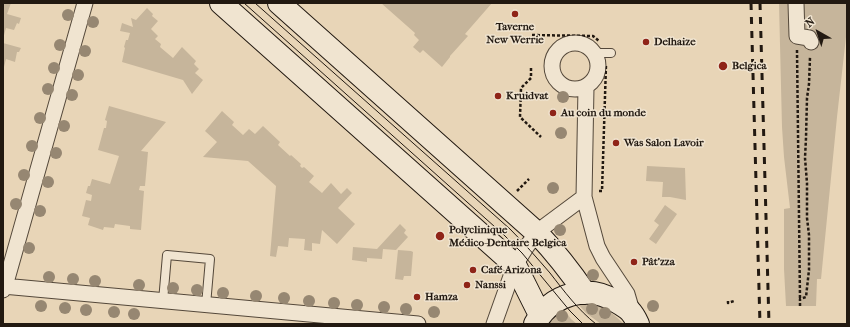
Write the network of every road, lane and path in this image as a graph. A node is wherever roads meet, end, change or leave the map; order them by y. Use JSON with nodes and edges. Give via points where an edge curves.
{"nodes":[{"id":1,"x":85,"y":3,"type":"edge"},
{"id":2,"x":221,"y":3,"type":"edge"},
{"id":3,"x":279,"y":3,"type":"edge"},
{"id":4,"x":796,"y":3,"type":"edge"},
{"id":5,"x":797,"y":36,"type":"junction"},
{"id":6,"x":811,"y":42,"type":"dead end"},
{"id":7,"x":595,"y":53,"type":"junction"},
{"id":8,"x":611,"y":53,"type":"dead end"},
{"id":9,"x":810,"y":61,"type":"dead end"},
{"id":10,"x":531,"y":68,"type":"dead end"},
{"id":11,"x":586,"y":88,"type":"junction"},
{"id":12,"x":541,"y":137,"type":"dead end"},
{"id":13,"x":529,"y":179,"type":"dead end"},
{"id":14,"x":516,"y":193,"type":"dead end"},
{"id":15,"x":584,"y":197,"type":"junction"},
{"id":16,"x":537,"y":233,"type":"junction"},
{"id":17,"x":515,"y":265,"type":"junction"},
{"id":18,"x":4,"y":287,"type":"edge"},
{"id":19,"x":584,"y":293,"type":"junction"},
{"id":20,"x":800,"y":299,"type":"junction"},
{"id":21,"x":162,"y":301,"type":"junction"},
{"id":22,"x":734,"y":301,"type":"dead end"},
{"id":23,"x":728,"y":302,"type":"dead end"},
{"id":24,"x":206,"y":304,"type":"junction"},
{"id":25,"x":800,"y":306,"type":"dead end"},
{"id":26,"x":538,"y":320,"type":"edge"},
{"id":27,"x":639,"y":321,"type":"edge"},
{"id":28,"x":418,"y":324,"type":"edge"},
{"id":29,"x":494,"y":324,"type":"edge"}],
"edges":[{"from":1,"to":18,"type":"street"},
{"from":2,"to":17,"type":"street"},
{"from":3,"to":16,"type":"street"},
{"from":4,"to":5,"type":"street"},
{"from":5,"to":6,"type":"street","via":[[809,38]]},
{"from":5,"to":20,"type":"path"},
{"from":7,"to":8,"type":"lane"},
{"from":7,"to":11,"type":"street","via":[[599,68],[597,76]]},
{"from":7,"to":11,"type":"street","via":[[582,43],[574,42],[559,49],[552,63],[555,79],[561,85],[577,90]]},
{"from":9,"to":20,"type":"path","via":[[805,158],[809,270],[806,297]]},
{"from":10,"to":12,"type":"path","via":[[531,78],[521,88],[520,117]]},
{"from":11,"to":15,"type":"street"},
{"from":13,"to":14,"type":"path"},
{"from":15,"to":16,"type":"street"},
{"from":15,"to":27,"type":"street","via":[[597,246],[627,294]]},
{"from":16,"to":17,"type":"street"},
{"from":16,"to":19,"type":"street","via":[[571,272]]},
{"from":17,"to":26,"type":"street"},
{"from":17,"to":29,"type":"street"},
{"from":18,"to":21,"type":"street"},
{"from":19,"to":26,"type":"street","via":[[560,298],[549,306]]},
{"from":19,"to":27,"type":"street","via":[[597,293],[611,298]]},
{"from":20,"to":25,"type":"path"},
{"from":21,"to":24,"type":"street"},
{"from":21,"to":24,"type":"lane","via":[[167,255],[174,255],[210,259]]},
{"from":22,"to":23,"type":"path"},
{"from":24,"to":28,"type":"street"}]}
